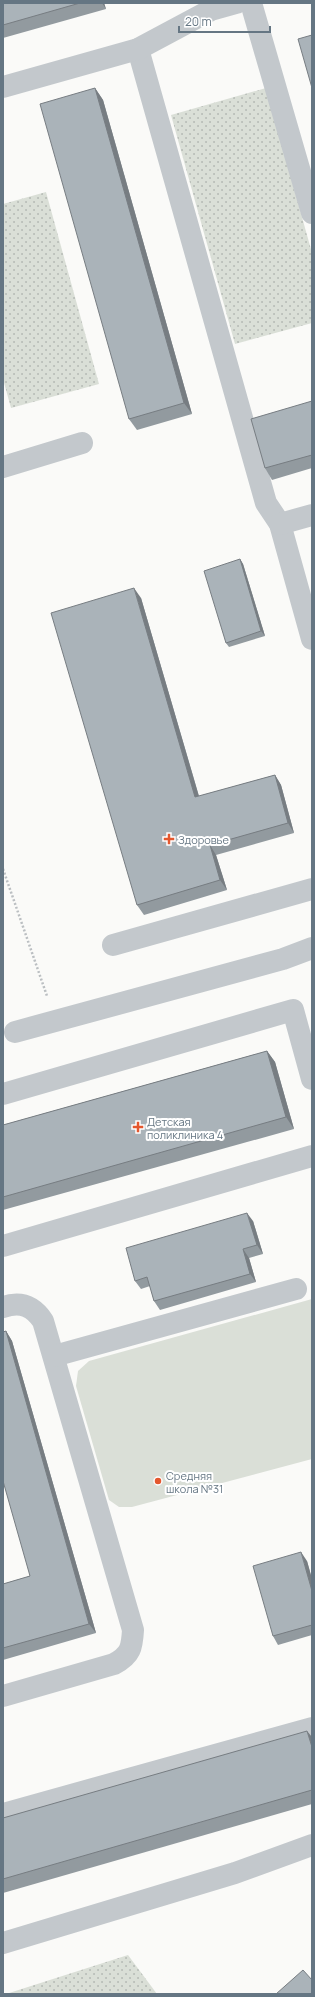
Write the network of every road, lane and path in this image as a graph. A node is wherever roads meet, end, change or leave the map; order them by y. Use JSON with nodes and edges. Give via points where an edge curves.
{"nodes":[{"id":1,"x":236,"y":3,"type":"edge"},
{"id":2,"x":252,"y":3,"type":"edge"},
{"id":3,"x":210,"y":7,"type":"edge"},
{"id":4,"x":138,"y":49,"type":"junction"},
{"id":5,"x":3,"y":87,"type":"edge"},
{"id":6,"x":312,"y":213,"type":"edge"},
{"id":7,"x":82,"y":443,"type":"dead end"},
{"id":8,"x":3,"y":467,"type":"edge"},
{"id":9,"x":312,"y":515,"type":"edge"},
{"id":10,"x":280,"y":524,"type":"junction"},
{"id":11,"x":312,"y":639,"type":"edge"},
{"id":12,"x":3,"y":869,"type":"edge"},
{"id":13,"x":312,"y":889,"type":"edge"},
{"id":14,"x":113,"y":945,"type":"dead end"},
{"id":15,"x":312,"y":948,"type":"edge"},
{"id":16,"x":56,"y":1021,"type":"junction"},
{"id":17,"x":15,"y":1032,"type":"dead end"},
{"id":18,"x":312,"y":1078,"type":"edge"},
{"id":19,"x":3,"y":1094,"type":"edge"},
{"id":20,"x":312,"y":1156,"type":"edge"},
{"id":21,"x":3,"y":1246,"type":"edge"},
{"id":22,"x":296,"y":1289,"type":"dead end"},
{"id":23,"x":3,"y":1307,"type":"edge"},
{"id":24,"x":54,"y":1356,"type":"junction"},
{"id":25,"x":3,"y":1696,"type":"edge"},
{"id":26,"x":312,"y":1728,"type":"edge"},
{"id":27,"x":3,"y":1814,"type":"edge"},
{"id":28,"x":312,"y":1845,"type":"edge"},
{"id":29,"x":3,"y":1943,"type":"edge"}],
"edges":[{"from":1,"to":3,"type":"lane"},
{"from":2,"to":6,"type":"lane"},
{"from":3,"to":4,"type":"lane"},
{"from":4,"to":5,"type":"lane"},
{"from":4,"to":10,"type":"lane","via":[[266,503]]},
{"from":7,"to":8,"type":"lane"},
{"from":9,"to":10,"type":"lane"},
{"from":10,"to":11,"type":"lane"},
{"from":12,"to":16,"type":"path"},
{"from":13,"to":14,"type":"lane"},
{"from":15,"to":16,"type":"lane"},
{"from":16,"to":17,"type":"lane"},
{"from":18,"to":19,"type":"lane","via":[[293,1010]]},
{"from":20,"to":21,"type":"lane"},
{"from":22,"to":24,"type":"lane"},
{"from":23,"to":24,"type":"lane","via":[[24,1304],[37,1312],[43,1321]]},
{"from":24,"to":25,"type":"lane","via":[[133,1630],[132,1645],[126,1658],[114,1664]]},
{"from":26,"to":27,"type":"lane"},
{"from":28,"to":29,"type":"lane","via":[[236,1873]]}]}
